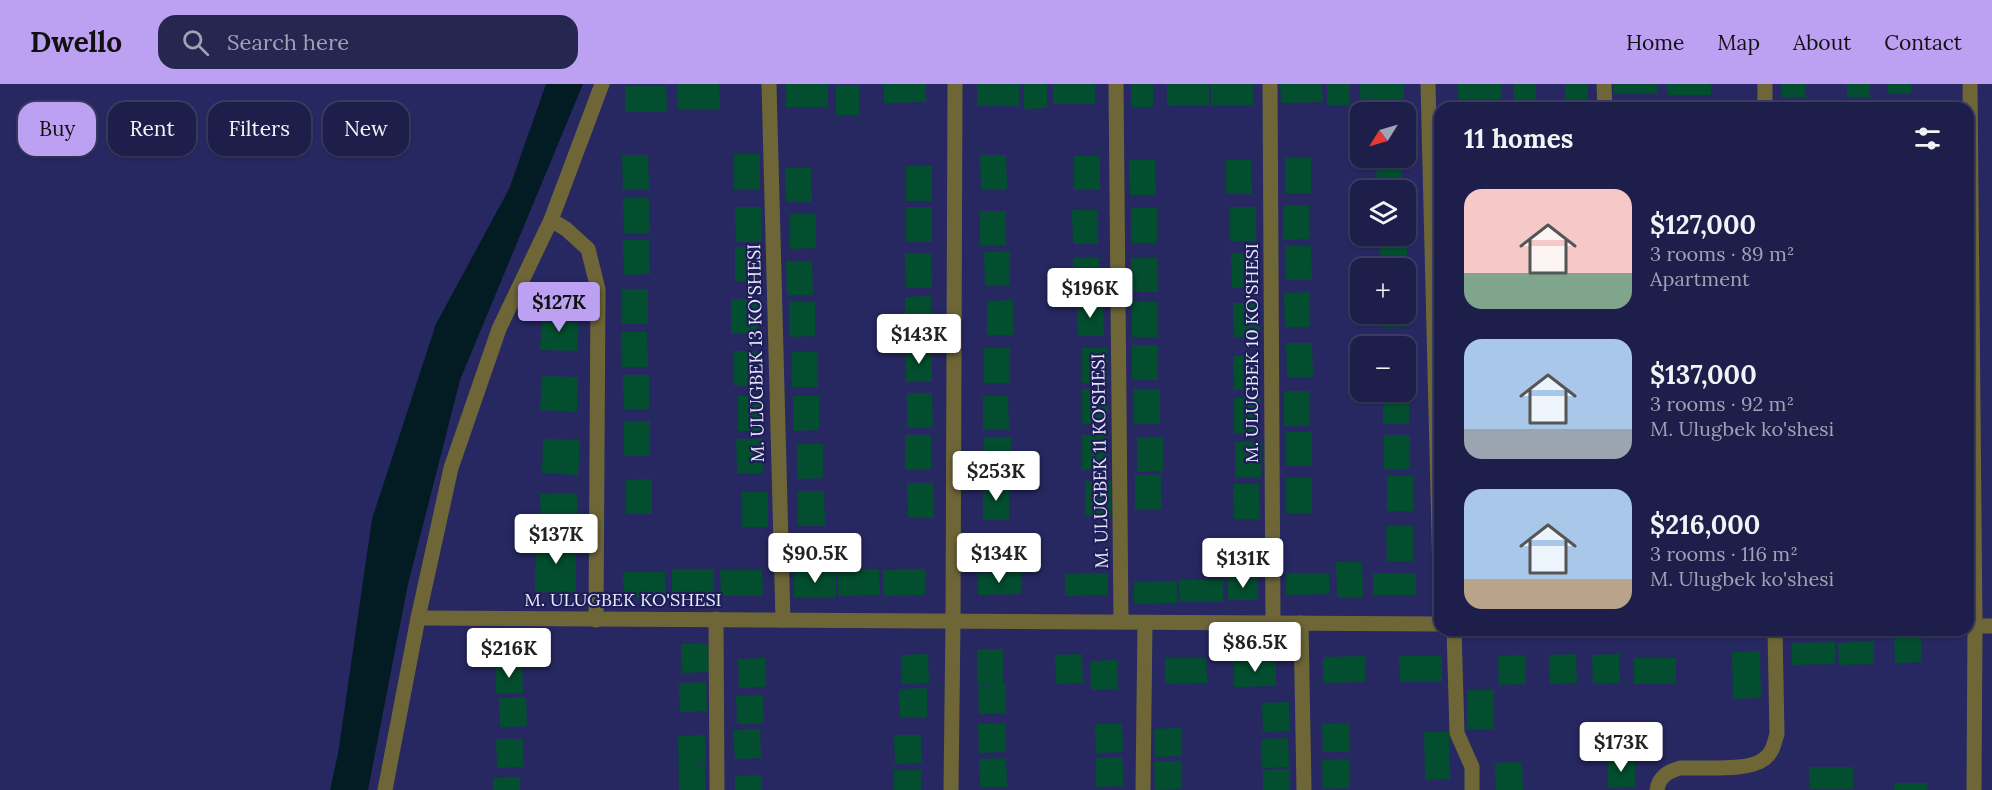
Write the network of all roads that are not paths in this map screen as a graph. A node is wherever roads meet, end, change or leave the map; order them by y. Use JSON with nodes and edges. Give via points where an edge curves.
{"nodes":[{"id":1,"x":602,"y":84,"type":"edge"},
{"id":2,"x":769,"y":84,"type":"edge"},
{"id":3,"x":956,"y":84,"type":"edge"},
{"id":4,"x":1116,"y":84,"type":"edge"},
{"id":5,"x":1270,"y":84,"type":"edge"},
{"id":6,"x":1428,"y":84,"type":"edge"},
{"id":7,"x":1604,"y":84,"type":"edge"},
{"id":8,"x":1765,"y":84,"type":"edge"},
{"id":9,"x":1970,"y":84,"type":"edge"},
{"id":10,"x":1605,"y":102,"type":"edge"},
{"id":11,"x":1766,"y":102,"type":"edge"},
{"id":12,"x":1970,"y":102,"type":"edge"},
{"id":13,"x":551,"y":220,"type":"junction"},
{"id":14,"x":1434,"y":329,"type":"edge"},
{"id":15,"x":418,"y":618,"type":"junction"},
{"id":16,"x":716,"y":619,"type":"junction"},
{"id":17,"x":596,"y":620,"type":"junction"},
{"id":18,"x":783,"y":620,"type":"junction"},
{"id":19,"x":953,"y":622,"type":"junction"},
{"id":20,"x":1121,"y":622,"type":"junction"},
{"id":21,"x":1145,"y":622,"type":"junction"},
{"id":22,"x":1273,"y":622,"type":"junction"},
{"id":23,"x":1301,"y":623,"type":"junction"},
{"id":24,"x":1434,"y":624,"type":"edge"},
{"id":25,"x":1974,"y":626,"type":"edge"},
{"id":26,"x":1992,"y":626,"type":"edge"},
{"id":27,"x":1454,"y":636,"type":"edge"},
{"id":28,"x":1775,"y":636,"type":"edge"},
{"id":29,"x":1971,"y":636,"type":"edge"},
{"id":30,"x":385,"y":790,"type":"edge"},
{"id":31,"x":717,"y":790,"type":"edge"},
{"id":32,"x":951,"y":790,"type":"edge"},
{"id":33,"x":1143,"y":790,"type":"edge"},
{"id":34,"x":1304,"y":790,"type":"edge"},
{"id":35,"x":1472,"y":790,"type":"edge"},
{"id":36,"x":1657,"y":790,"type":"edge"},
{"id":37,"x":1974,"y":790,"type":"edge"}],
"edges":[{"from":1,"to":13,"type":"street"},
{"from":2,"to":18,"type":"street","name":"M. ULUGBEK 13 KO'SHESI"},
{"from":3,"to":19,"type":"street"},
{"from":4,"to":20,"type":"street","name":"M. ULUGBEK 11 KO'SHESI"},
{"from":5,"to":22,"type":"street","name":"M. ULUGBEK 10 KO'SHESI"},
{"from":6,"to":14,"type":"street"},
{"from":7,"to":10,"type":"street"},
{"from":8,"to":11,"type":"street"},
{"from":9,"to":12,"type":"street"},
{"from":13,"to":15,"type":"street","via":[[499,328],[451,468]]},
{"from":13,"to":17,"type":"street","via":[[588,249],[598,289]]},
{"from":15,"to":17,"type":"street","name":"M. ULUGBEK KO'SHESI"},
{"from":15,"to":30,"type":"street"},
{"from":16,"to":17,"type":"street","name":"M. ULUGBEK KO'SHESI"},
{"from":16,"to":18,"type":"street","name":"M. ULUGBEK KO'SHESI"},
{"from":16,"to":31,"type":"street"},
{"from":18,"to":19,"type":"street","name":"M. ULUGBEK KO'SHESI"},
{"from":19,"to":20,"type":"street","name":"M. ULUGBEK KO'SHESI"},
{"from":19,"to":32,"type":"street"},
{"from":20,"to":21,"type":"street","name":"M. ULUGBEK KO'SHESI"},
{"from":21,"to":22,"type":"street","name":"M. ULUGBEK KO'SHESI"},
{"from":21,"to":33,"type":"street"},
{"from":22,"to":23,"type":"street","name":"M. ULUGBEK KO'SHESI"},
{"from":23,"to":24,"type":"street","name":"M. ULUGBEK KO'SHESI"},
{"from":23,"to":34,"type":"street"},
{"from":25,"to":26,"type":"street"},
{"from":27,"to":35,"type":"street","via":[[1457,733],[1472,767]]},
{"from":28,"to":36,"type":"street","via":[[1777,734],[1765,759],[1752,766],[1673,770],[1663,775]]},
{"from":29,"to":37,"type":"street"}]}
